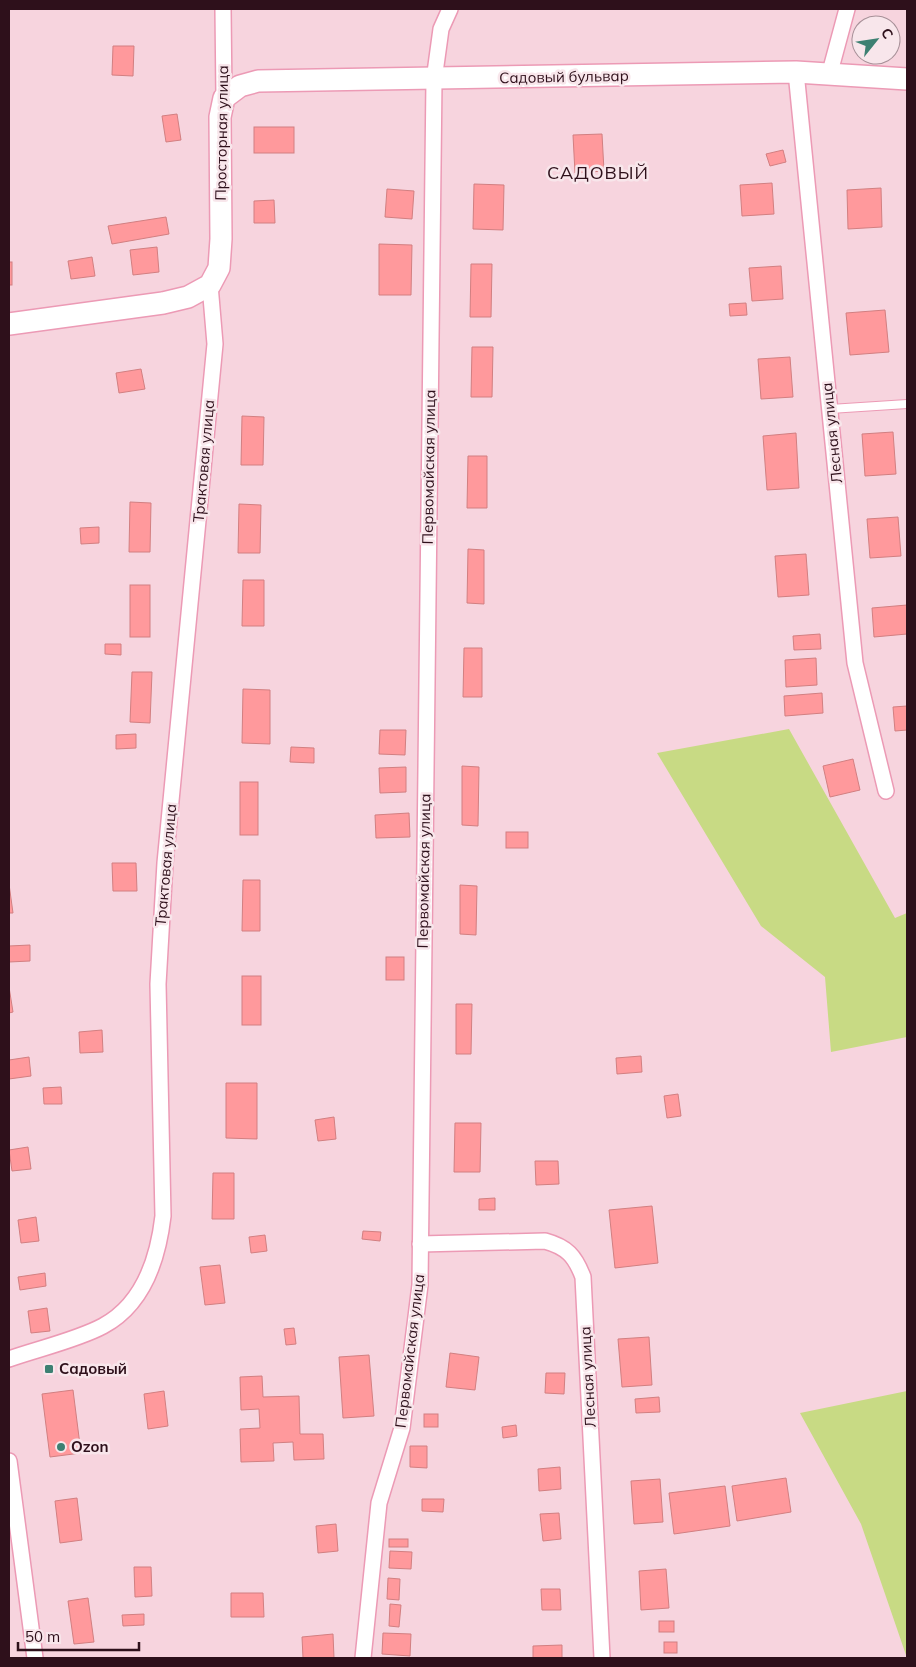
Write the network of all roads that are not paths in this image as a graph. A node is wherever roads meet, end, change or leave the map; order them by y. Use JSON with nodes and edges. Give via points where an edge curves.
{"nodes":[{"id":1,"x":222,"y":9,"type":"edge"},
{"id":2,"x":450,"y":9,"type":"edge"},
{"id":3,"x":847,"y":9,"type":"edge"},
{"id":4,"x":796,"y":72,"type":"junction"},
{"id":5,"x":830,"y":72,"type":"junction"},
{"id":6,"x":907,"y":78,"type":"edge"},
{"id":7,"x":434,"y":80,"type":"junction"},
{"id":8,"x":224,"y":98,"type":"junction"},
{"id":9,"x":210,"y":285,"type":"junction"},
{"id":10,"x":9,"y":324,"type":"edge"},
{"id":11,"x":907,"y":404,"type":"edge"},
{"id":12,"x":830,"y":409,"type":"junction"},
{"id":13,"x":886,"y":791,"type":"dead end"},
{"id":14,"x":420,"y":1244,"type":"junction"},
{"id":15,"x":9,"y":1359,"type":"edge"},
{"id":16,"x":9,"y":1461,"type":"edge"},
{"id":17,"x":35,"y":1658,"type":"edge"},
{"id":18,"x":363,"y":1658,"type":"edge"},
{"id":19,"x":602,"y":1658,"type":"edge"}],
"edges":[{"from":1,"to":8,"type":"street","name":"Просторная улица"},
{"from":2,"to":7,"type":"street","name":"Первомайская улица","via":[[441,29]]},
{"from":3,"to":5,"type":"street"},
{"from":4,"to":5,"type":"street","name":"Садовый бульвар"},
{"from":4,"to":7,"type":"street","name":"Садовый бульвар"},
{"from":4,"to":12,"type":"street","name":"Лесная улица"},
{"from":5,"to":6,"type":"street","name":"Садовый бульвар"},
{"from":7,"to":8,"type":"street","name":"Садовый бульвар","via":[[258,81],[240,86]]},
{"from":7,"to":14,"type":"street","name":"Первомайская улица"},
{"from":8,"to":9,"type":"street","name":"Просторная улица","via":[[220,117],[219,268]]},
{"from":9,"to":10,"type":"street","via":[[188,297],[163,303]]},
{"from":9,"to":15,"type":"street","name":"Трактовая улица","via":[[215,344],[158,966],[163,1216],[159,1249],[138,1294],[123,1312],[104,1326]]},
{"from":11,"to":12,"type":"lane"},
{"from":12,"to":13,"type":"street","name":"Лесная улица","via":[[855,663]]},
{"from":14,"to":18,"type":"street","name":"Первомайская улица","via":[[420,1285],[402,1428],[379,1503]]},
{"from":14,"to":19,"type":"street","name":"Лесная улица","via":[[545,1241],[570,1251],[577,1262],[583,1277]]},
{"from":16,"to":17,"type":"street"}]}
